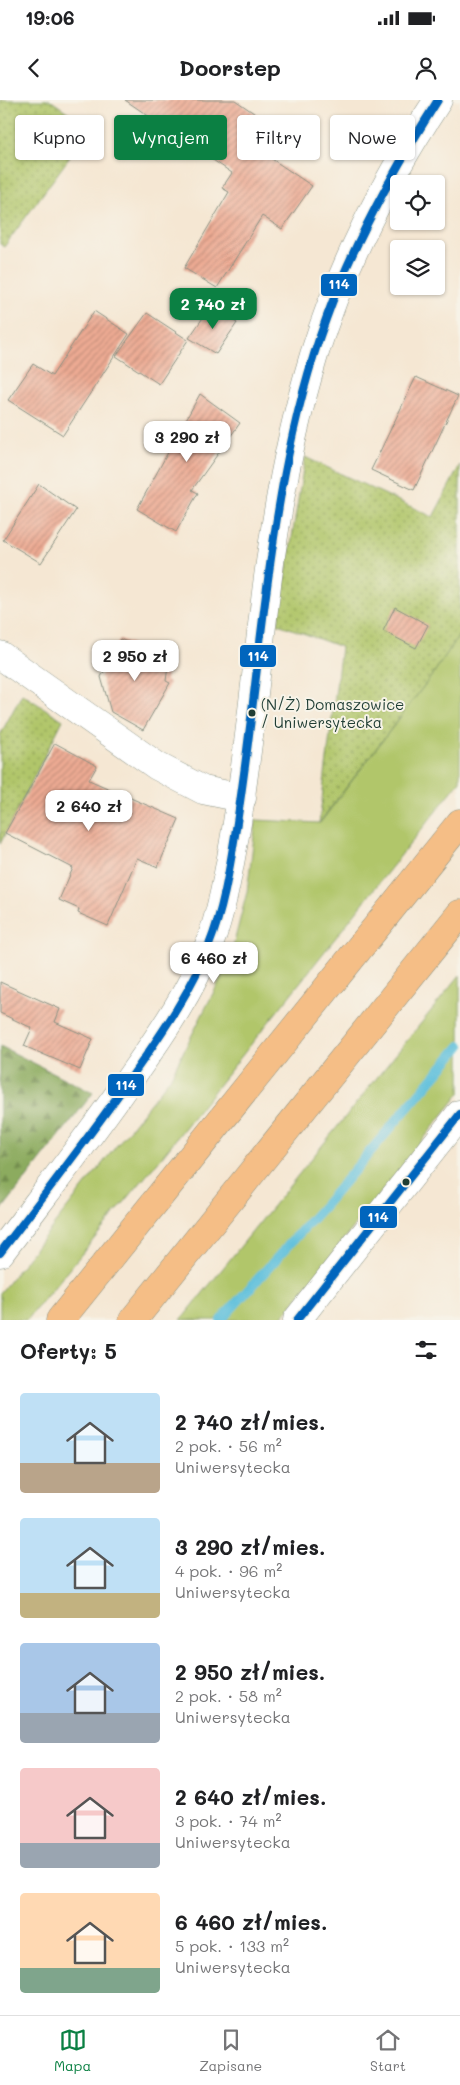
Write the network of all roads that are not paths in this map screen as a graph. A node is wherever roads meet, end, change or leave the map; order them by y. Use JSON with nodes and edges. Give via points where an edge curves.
{"nodes":[{"id":1,"x":438,"y":100,"type":"edge"},
{"id":2,"x":0,"y":655,"type":"edge"},
{"id":3,"x":242,"y":798,"type":"junction"},
{"id":4,"x":460,"y":823,"type":"edge"},
{"id":5,"x":460,"y":914,"type":"edge"},
{"id":6,"x":460,"y":1114,"type":"edge"},
{"id":7,"x":0,"y":1252,"type":"edge"},
{"id":8,"x":60,"y":1320,"type":"edge"},
{"id":9,"x":133,"y":1320,"type":"edge"},
{"id":10,"x":297,"y":1320,"type":"edge"}],
"edges":[{"from":1,"to":3,"type":"street","via":[[380,197],[346,268],[301,401],[276,521]]},
{"from":2,"to":3,"type":"street","via":[[157,766],[203,790]]},
{"from":3,"to":7,"type":"street","via":[[224,893],[209,946],[189,986],[158,1040]]},
{"from":4,"to":8,"type":"highway"},
{"from":5,"to":9,"type":"highway"},
{"from":6,"to":10,"type":"street"}]}
